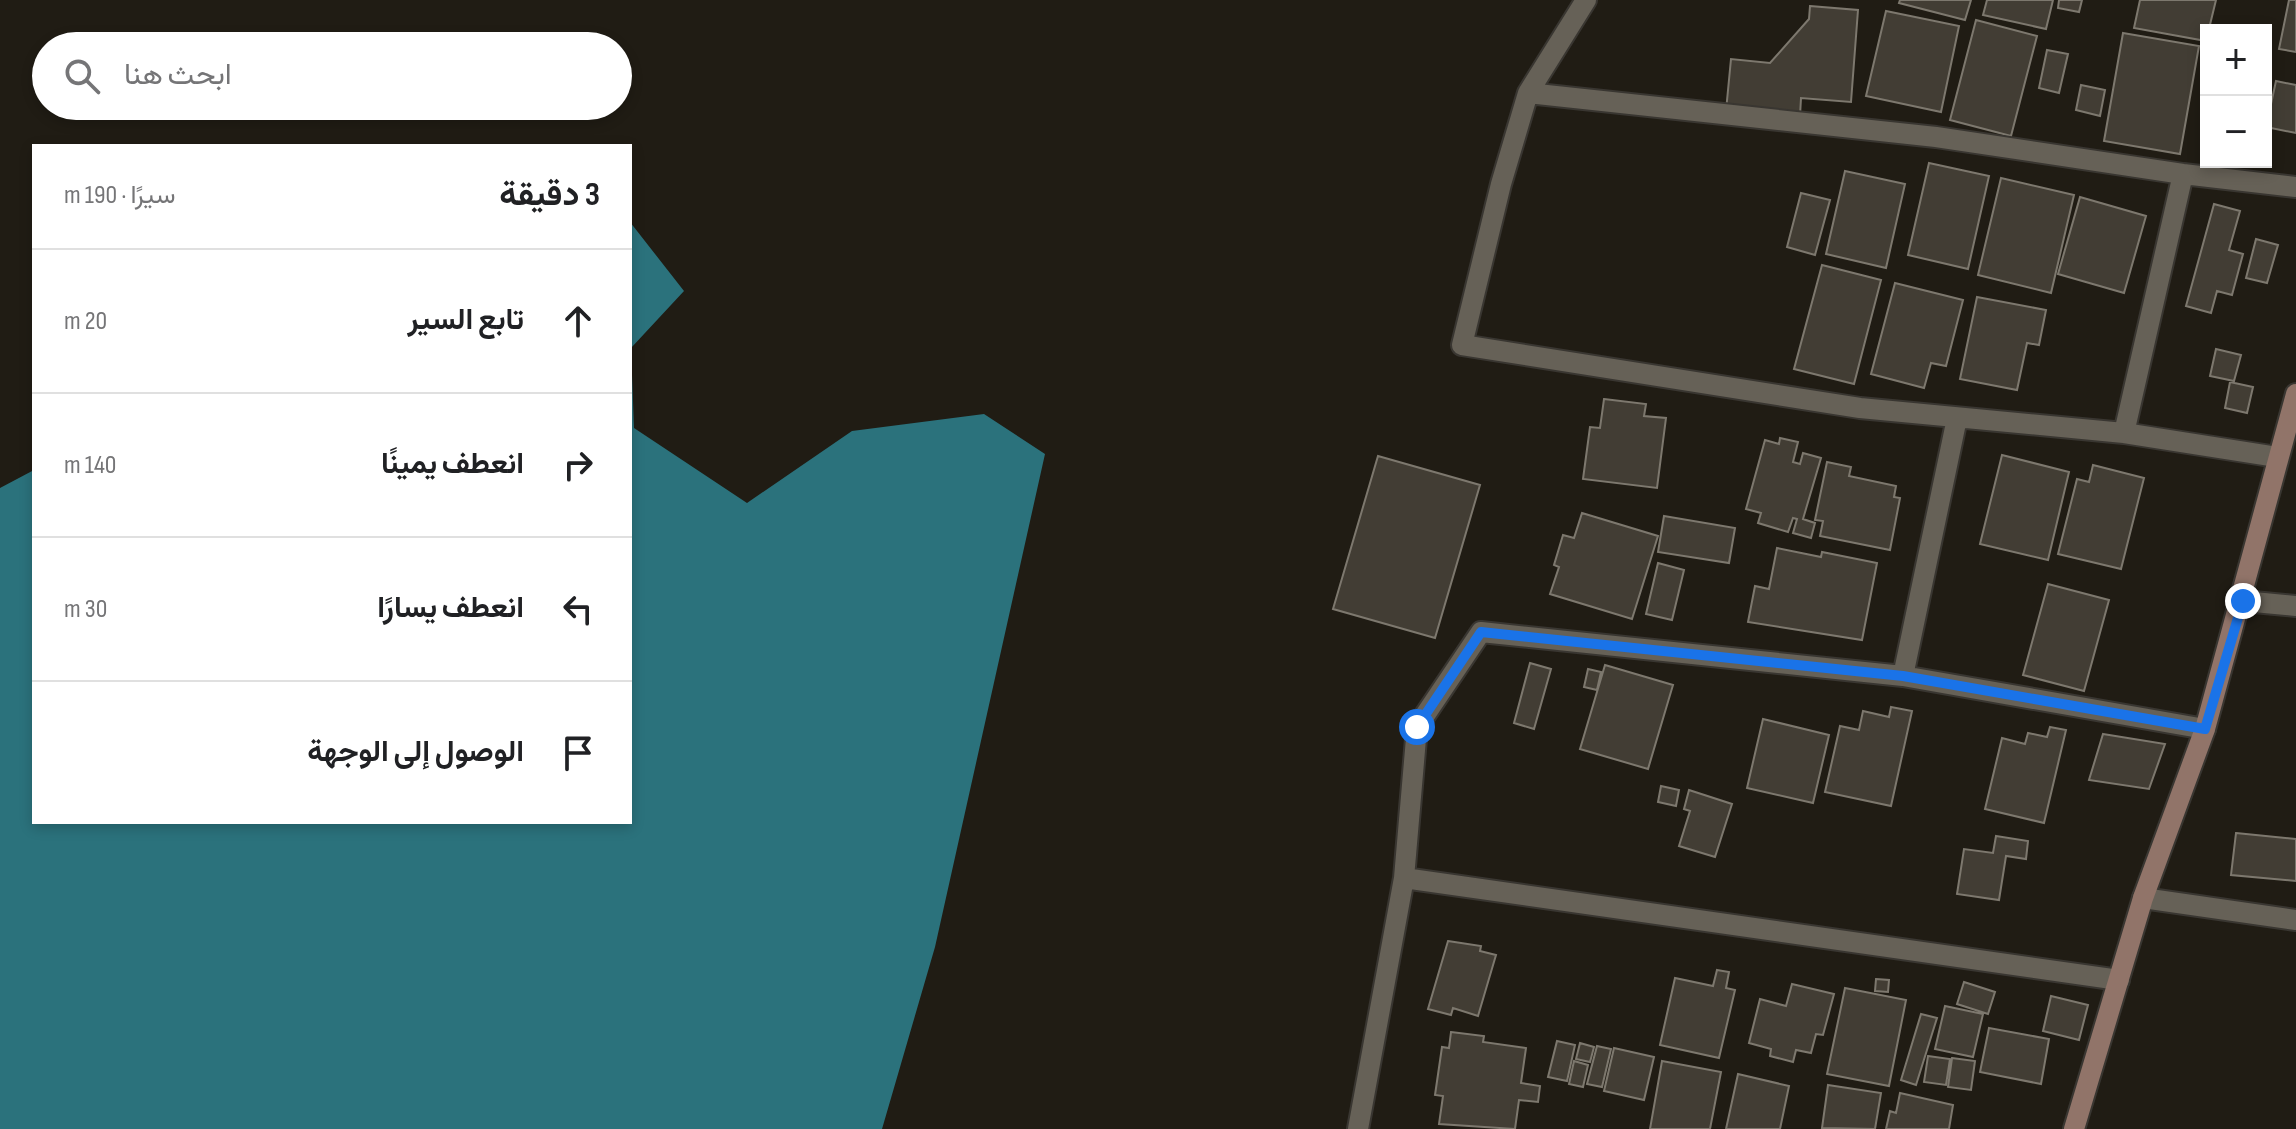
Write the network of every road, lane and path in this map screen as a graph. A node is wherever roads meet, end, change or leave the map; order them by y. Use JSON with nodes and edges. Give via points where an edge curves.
{"nodes":[{"id":1,"x":1586,"y":0,"type":"edge"},
{"id":2,"x":1528,"y":93,"type":"junction"},
{"id":3,"x":2183,"y":174,"type":"junction"},
{"id":4,"x":2296,"y":187,"type":"edge"},
{"id":5,"x":2296,"y":394,"type":"edge"},
{"id":6,"x":1957,"y":418,"type":"junction"},
{"id":7,"x":2124,"y":433,"type":"junction"},
{"id":8,"x":2277,"y":457,"type":"junction"},
{"id":9,"x":2243,"y":601,"type":"junction"},
{"id":10,"x":2296,"y":606,"type":"edge"},
{"id":11,"x":1903,"y":676,"type":"junction"},
{"id":12,"x":2205,"y":729,"type":"junction"},
{"id":13,"x":1404,"y":878,"type":"junction"},
{"id":14,"x":2143,"y":898,"type":"junction"},
{"id":15,"x":2296,"y":920,"type":"edge"},
{"id":16,"x":2119,"y":980,"type":"junction"},
{"id":17,"x":1358,"y":1129,"type":"edge"},
{"id":18,"x":2074,"y":1129,"type":"edge"}],
"edges":[{"from":1,"to":2,"type":"street"},
{"from":2,"to":3,"type":"street","via":[[1936,137]]},
{"from":2,"to":6,"type":"street","via":[[1462,345],[1845,406]]},
{"from":3,"to":4,"type":"street"},
{"from":3,"to":7,"type":"street"},
{"from":5,"to":8,"type":"street"},
{"from":6,"to":7,"type":"street"},
{"from":6,"to":11,"type":"street"},
{"from":7,"to":8,"type":"street"},
{"from":8,"to":9,"type":"street"},
{"from":9,"to":10,"type":"street"},
{"from":9,"to":12,"type":"street"},
{"from":11,"to":12,"type":"street"},
{"from":11,"to":13,"type":"street","via":[[1481,632],[1417,727]]},
{"from":12,"to":14,"type":"street"},
{"from":13,"to":16,"type":"street"},
{"from":13,"to":17,"type":"street"},
{"from":14,"to":15,"type":"street"},
{"from":14,"to":16,"type":"street"},
{"from":16,"to":18,"type":"street"}]}
